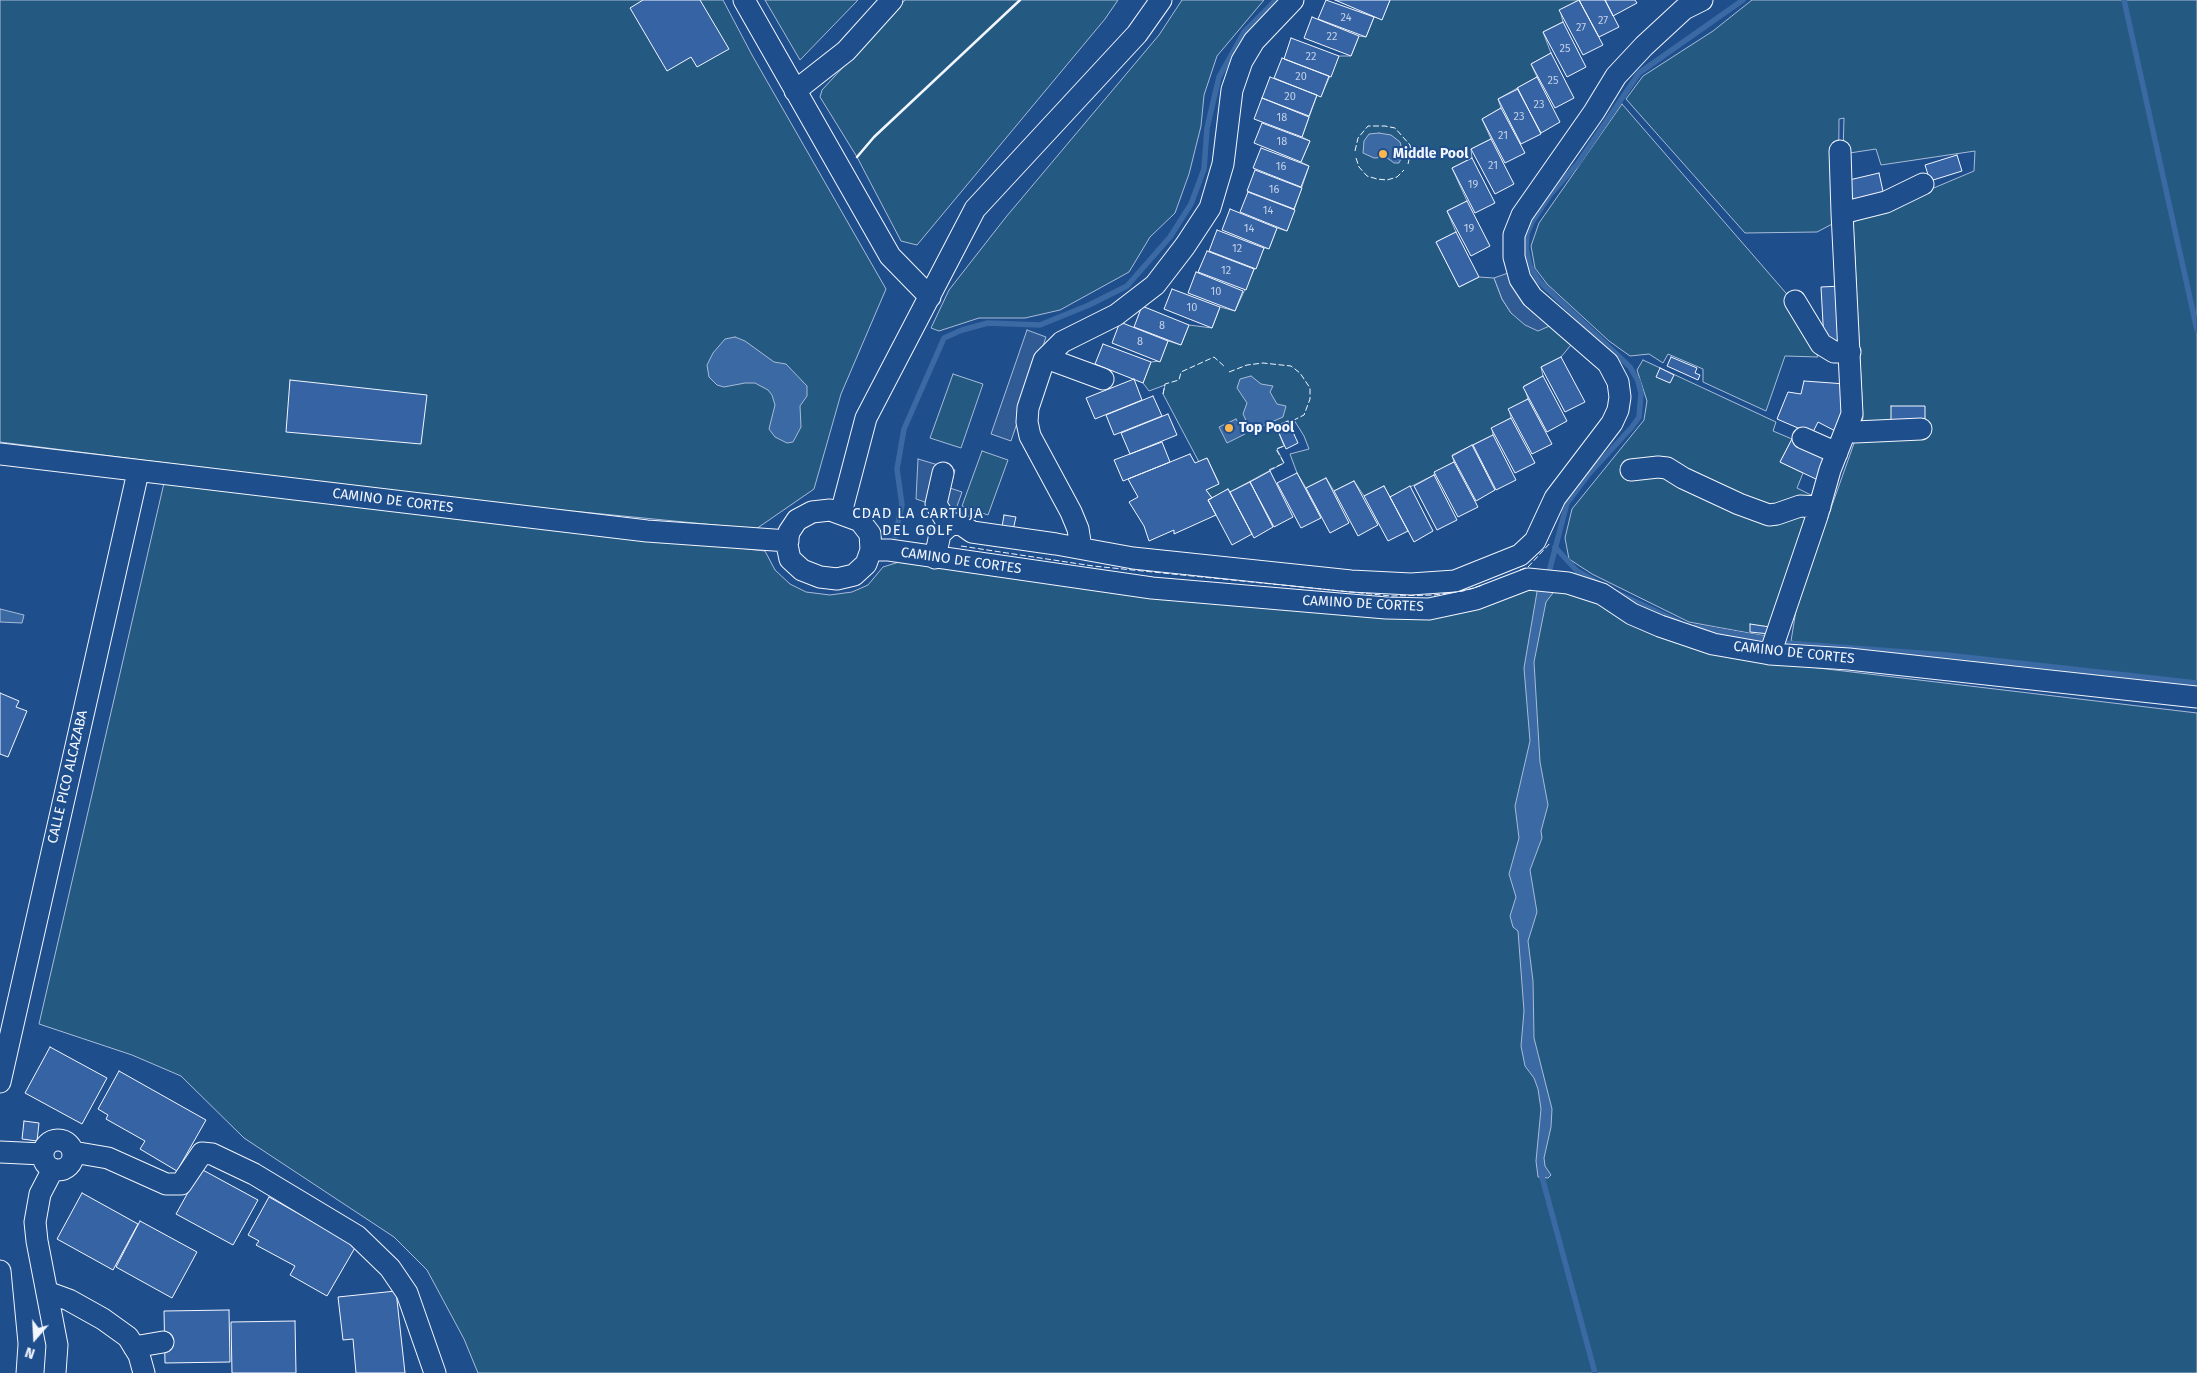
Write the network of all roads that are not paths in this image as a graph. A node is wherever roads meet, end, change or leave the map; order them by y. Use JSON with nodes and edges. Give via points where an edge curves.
{"nodes":[{"id":1,"x":744,"y":0,"type":"edge"},
{"id":2,"x":892,"y":0,"type":"edge"},
{"id":3,"x":1161,"y":0,"type":"edge"},
{"id":4,"x":1293,"y":0,"type":"edge"},
{"id":5,"x":1702,"y":0,"type":"edge"},
{"id":6,"x":795,"y":91,"type":"junction"},
{"id":7,"x":1840,"y":151,"type":"dead end"},
{"id":8,"x":1923,"y":184,"type":"dead end"},
{"id":9,"x":1842,"y":216,"type":"junction"},
{"id":10,"x":930,"y":297,"type":"junction"},
{"id":11,"x":1795,"y":301,"type":"dead end"},
{"id":12,"x":1850,"y":352,"type":"junction"},
{"id":13,"x":1046,"y":358,"type":"junction"},
{"id":14,"x":1103,"y":378,"type":"dead end"},
{"id":15,"x":1848,"y":429,"type":"junction"},
{"id":16,"x":1921,"y":429,"type":"dead end"},
{"id":17,"x":1803,"y":438,"type":"dead end"},
{"id":18,"x":1837,"y":453,"type":"junction"},
{"id":19,"x":0,"y":454,"type":"edge"},
{"id":20,"x":1631,"y":470,"type":"dead end"},
{"id":21,"x":138,"y":472,"type":"junction"},
{"id":22,"x":943,"y":473,"type":"dead end"},
{"id":23,"x":1820,"y":507,"type":"junction"},
{"id":24,"x":841,"y":513,"type":"junction"},
{"id":25,"x":788,"y":541,"type":"junction"},
{"id":26,"x":939,"y":544,"type":"junction"},
{"id":27,"x":1081,"y":548,"type":"junction"},
{"id":28,"x":871,"y":550,"type":"junction"},
{"id":29,"x":1770,"y":654,"type":"junction"},
{"id":30,"x":2197,"y":697,"type":"edge"},
{"id":31,"x":0,"y":1082,"type":"edge"},
{"id":32,"x":0,"y":1152,"type":"edge"},
{"id":33,"x":48,"y":1162,"type":"junction"},
{"id":34,"x":0,"y":1271,"type":"edge"},
{"id":35,"x":48,"y":1292,"type":"junction"},
{"id":36,"x":163,"y":1342,"type":"dead end"},
{"id":37,"x":134,"y":1347,"type":"junction"},
{"id":38,"x":5,"y":1373,"type":"edge"},
{"id":39,"x":55,"y":1373,"type":"edge"},
{"id":40,"x":144,"y":1373,"type":"edge"},
{"id":41,"x":435,"y":1373,"type":"edge"}],
"edges":[{"from":1,"to":6,"type":"street"},
{"from":2,"to":6,"type":"street","via":[[846,50]]},
{"from":3,"to":10,"type":"street","via":[[1137,34],[975,209]]},
{"from":4,"to":13,"type":"street","via":[[1254,41],[1242,61],[1232,90],[1223,164],[1210,208],[1186,246],[1155,285],[1116,314],[1062,342]]},
{"from":5,"to":27,"type":"street","via":[[1684,9],[1616,76],[1522,215],[1514,235],[1514,257],[1520,279],[1532,297],[1608,363],[1618,382],[1620,396],[1612,423],[1555,498],[1535,541],[1520,555],[1455,581],[1411,584],[1351,581],[1133,558]]},
{"from":6,"to":10,"type":"street","via":[[890,256]]},
{"from":7,"to":9,"type":"street"},
{"from":8,"to":9,"type":"street","via":[[1886,202]]},
{"from":9,"to":12,"type":"street"},
{"from":10,"to":24,"type":"street","via":[[866,418]]},
{"from":11,"to":12,"type":"street","via":[[1821,344],[1834,352]]},
{"from":12,"to":15,"type":"street","via":[[1852,414]]},
{"from":13,"to":14,"type":"street"},
{"from":13,"to":27,"type":"street","via":[[1028,408],[1027,422],[1030,436],[1078,528]]},
{"from":15,"to":16,"type":"street","via":[[1855,432]]},
{"from":15,"to":18,"type":"street"},
{"from":17,"to":18,"type":"street"},
{"from":18,"to":23,"type":"street"},
{"from":19,"to":21,"type":"street","name":"CAMINO DE CORTES"},
{"from":20,"to":23,"type":"street","via":[[1667,468],[1682,478],[1769,515],[1800,506]]},
{"from":21,"to":25,"type":"street","name":"CAMINO DE CORTES","via":[[647,531]]},
{"from":21,"to":31,"type":"street","name":"CALLE PICO ALCAZABA"},
{"from":22,"to":26,"type":"street","via":[[936,504]]},
{"from":23,"to":29,"type":"street"},
{"from":24,"to":25,"type":"street","via":[[830,510],[812,512],[797,520],[789,532]]},
{"from":24,"to":28,"type":"street","via":[[860,521],[870,534]]},
{"from":25,"to":28,"type":"street","via":[[790,559],[802,570],[837,579],[854,575],[866,564]]},
{"from":26,"to":27,"type":"street","via":[[962,525],[972,532]]},
{"from":26,"to":28,"type":"street","name":"CAMINO DE CORTES"},
{"from":26,"to":29,"type":"street","name":"CAMINO DE CORTES","via":[[1152,588],[1386,608],[1429,609],[1476,600],[1528,579],[1568,583],[1602,594],[1632,614],[1660,626],[1713,644]]},
{"from":29,"to":30,"type":"street","name":"CAMINO DE CORTES"},
{"from":32,"to":33,"type":"street"},
{"from":33,"to":35,"type":"street","via":[[35,1222]]},
{"from":33,"to":41,"type":"street","via":[[50,1143],[57,1140],[69,1144],[73,1152],[108,1158],[166,1184],[181,1184],[202,1153],[212,1154],[254,1174],[357,1236],[390,1268],[407,1293]]},
{"from":34,"to":38,"type":"street","via":[[7,1344]]},
{"from":35,"to":37,"type":"street","via":[[103,1319],[128,1337]]},
{"from":35,"to":39,"type":"street","via":[[57,1346]]},
{"from":36,"to":37,"type":"street"},
{"from":37,"to":40,"type":"street"}]}
